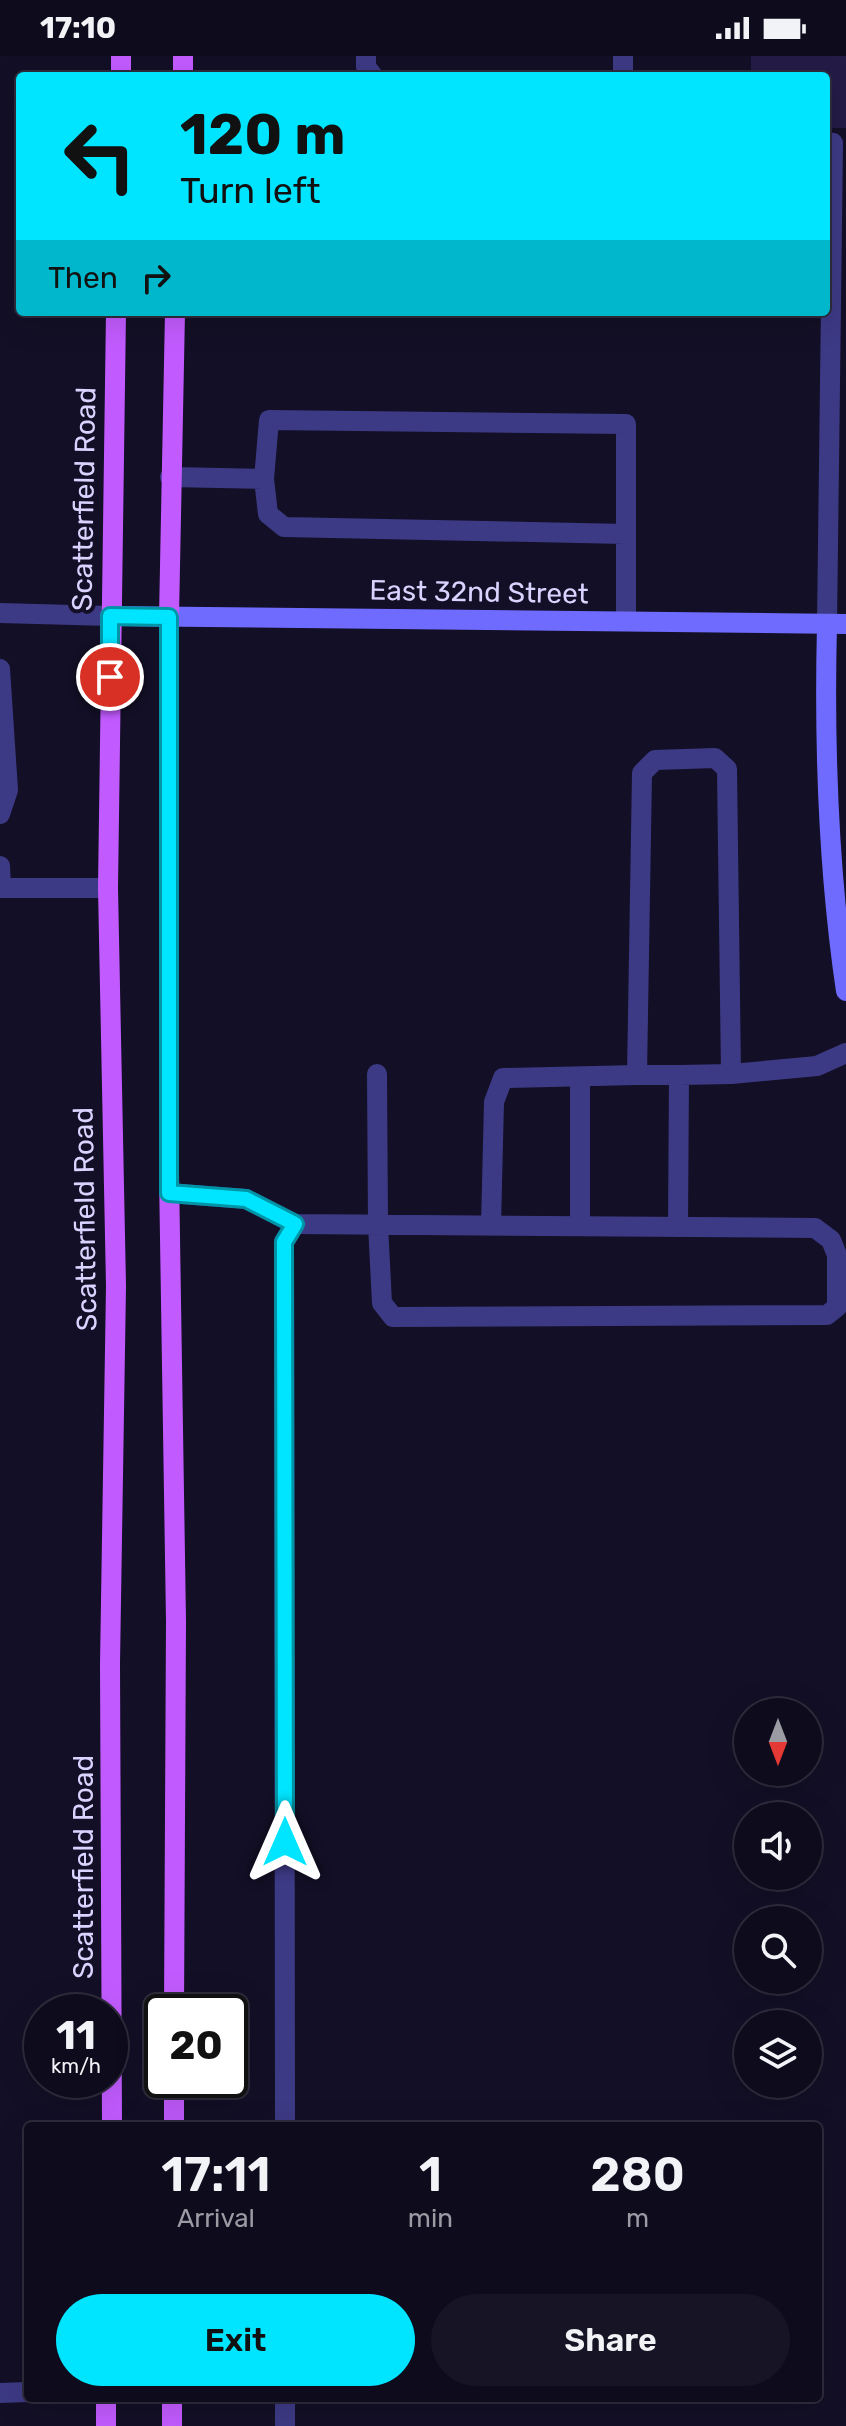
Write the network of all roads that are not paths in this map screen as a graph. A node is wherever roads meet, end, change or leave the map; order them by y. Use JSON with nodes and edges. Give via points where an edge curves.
{"nodes":[{"id":1,"x":835,"y":143,"type":"edge"},
{"id":2,"x":116,"y":316,"type":"edge"},
{"id":3,"x":175,"y":316,"type":"edge"},
{"id":4,"x":170,"y":477,"type":"junction"},
{"id":5,"x":264,"y":479,"type":"junction"},
{"id":6,"x":626,"y":534,"type":"junction"},
{"id":7,"x":0,"y":613,"type":"edge"},
{"id":8,"x":110,"y":616,"type":"junction"},
{"id":9,"x":169,"y":617,"type":"junction"},
{"id":10,"x":626,"y":621,"type":"junction"},
{"id":11,"x":836,"y":624,"type":"edge"},
{"id":12,"x":0,"y":669,"type":"edge"},
{"id":13,"x":0,"y":814,"type":"edge"},
{"id":14,"x":0,"y":866,"type":"edge"},
{"id":15,"x":0,"y":888,"type":"edge"},
{"id":16,"x":108,"y":888,"type":"junction"},
{"id":17,"x":846,"y":991,"type":"edge"},
{"id":18,"x":846,"y":1053,"type":"edge"},
{"id":19,"x":377,"y":1074,"type":"dead end"},
{"id":20,"x":731,"y":1074,"type":"junction"},
{"id":21,"x":637,"y":1075,"type":"junction"},
{"id":22,"x":679,"y":1075,"type":"junction"},
{"id":23,"x":580,"y":1077,"type":"junction"},
{"id":24,"x":169,"y":1193,"type":"junction"},
{"id":25,"x":295,"y":1224,"type":"junction"},
{"id":26,"x":378,"y":1225,"type":"junction"},
{"id":27,"x":491,"y":1225,"type":"junction"},
{"id":28,"x":580,"y":1226,"type":"junction"},
{"id":29,"x":678,"y":1227,"type":"junction"},
{"id":30,"x":174,"y":1994,"type":"edge"},
{"id":31,"x":174,"y":2098,"type":"edge"},
{"id":32,"x":112,"y":2122,"type":"edge"},
{"id":33,"x":174,"y":2122,"type":"edge"},
{"id":34,"x":285,"y":2122,"type":"edge"},
{"id":35,"x":24,"y":2392,"type":"edge"},
{"id":36,"x":0,"y":2393,"type":"edge"},
{"id":37,"x":106,"y":2402,"type":"edge"},
{"id":38,"x":172,"y":2402,"type":"edge"},
{"id":39,"x":285,"y":2402,"type":"edge"},
{"id":40,"x":106,"y":2426,"type":"edge"},
{"id":41,"x":172,"y":2426,"type":"edge"},
{"id":42,"x":285,"y":2426,"type":"edge"}],
"edges":[{"from":1,"to":11,"type":"street"},
{"from":2,"to":8,"type":"main road","name":"Scatterfield Road"},
{"from":3,"to":4,"type":"main road"},
{"from":4,"to":5,"type":"street"},
{"from":4,"to":9,"type":"main road"},
{"from":5,"to":6,"type":"street","via":[[268,514],[284,527]]},
{"from":5,"to":6,"type":"street","via":[[269,420],[626,424]]},
{"from":6,"to":10,"type":"street"},
{"from":7,"to":8,"type":"street"},
{"from":8,"to":9,"type":"street","name":"East 32nd Street"},
{"from":8,"to":16,"type":"main road","name":"Scatterfield Road"},
{"from":9,"to":10,"type":"street","name":"East 32nd Street"},
{"from":9,"to":24,"type":"main road"},
{"from":10,"to":11,"type":"street","name":"East 32nd Street"},
{"from":11,"to":17,"type":"street","via":[[825,713],[835,918]]},
{"from":12,"to":13,"type":"street","via":[[8,790]]},
{"from":14,"to":15,"type":"street"},
{"from":15,"to":16,"type":"street"},
{"from":16,"to":32,"type":"main road","name":"Scatterfield Road","via":[[116,1286],[110,1664]]},
{"from":18,"to":20,"type":"street","via":[[817,1066]]},
{"from":19,"to":26,"type":"street"},
{"from":20,"to":21,"type":"street","via":[[727,769],[715,758],[655,760],[642,773]]},
{"from":20,"to":22,"type":"street"},
{"from":21,"to":22,"type":"street"},
{"from":21,"to":23,"type":"street"},
{"from":22,"to":29,"type":"street"},
{"from":23,"to":27,"type":"street","via":[[503,1078],[494,1102]]},
{"from":23,"to":28,"type":"street"},
{"from":24,"to":25,"type":"street","via":[[246,1199]]},
{"from":24,"to":30,"type":"main road","via":[[176,1621]]},
{"from":25,"to":26,"type":"street"},
{"from":25,"to":34,"type":"street","via":[[284,1242]]},
{"from":26,"to":27,"type":"street"},
{"from":26,"to":29,"type":"street","via":[[382,1303],[393,1317],[827,1315],[837,1307],[837,1255],[831,1240],[815,1228]]},
{"from":27,"to":28,"type":"street"},
{"from":28,"to":29,"type":"street"},
{"from":31,"to":33,"type":"main road"},
{"from":35,"to":36,"type":"street"},
{"from":37,"to":40,"type":"main road"},
{"from":38,"to":41,"type":"main road"},
{"from":39,"to":42,"type":"street"}]}
